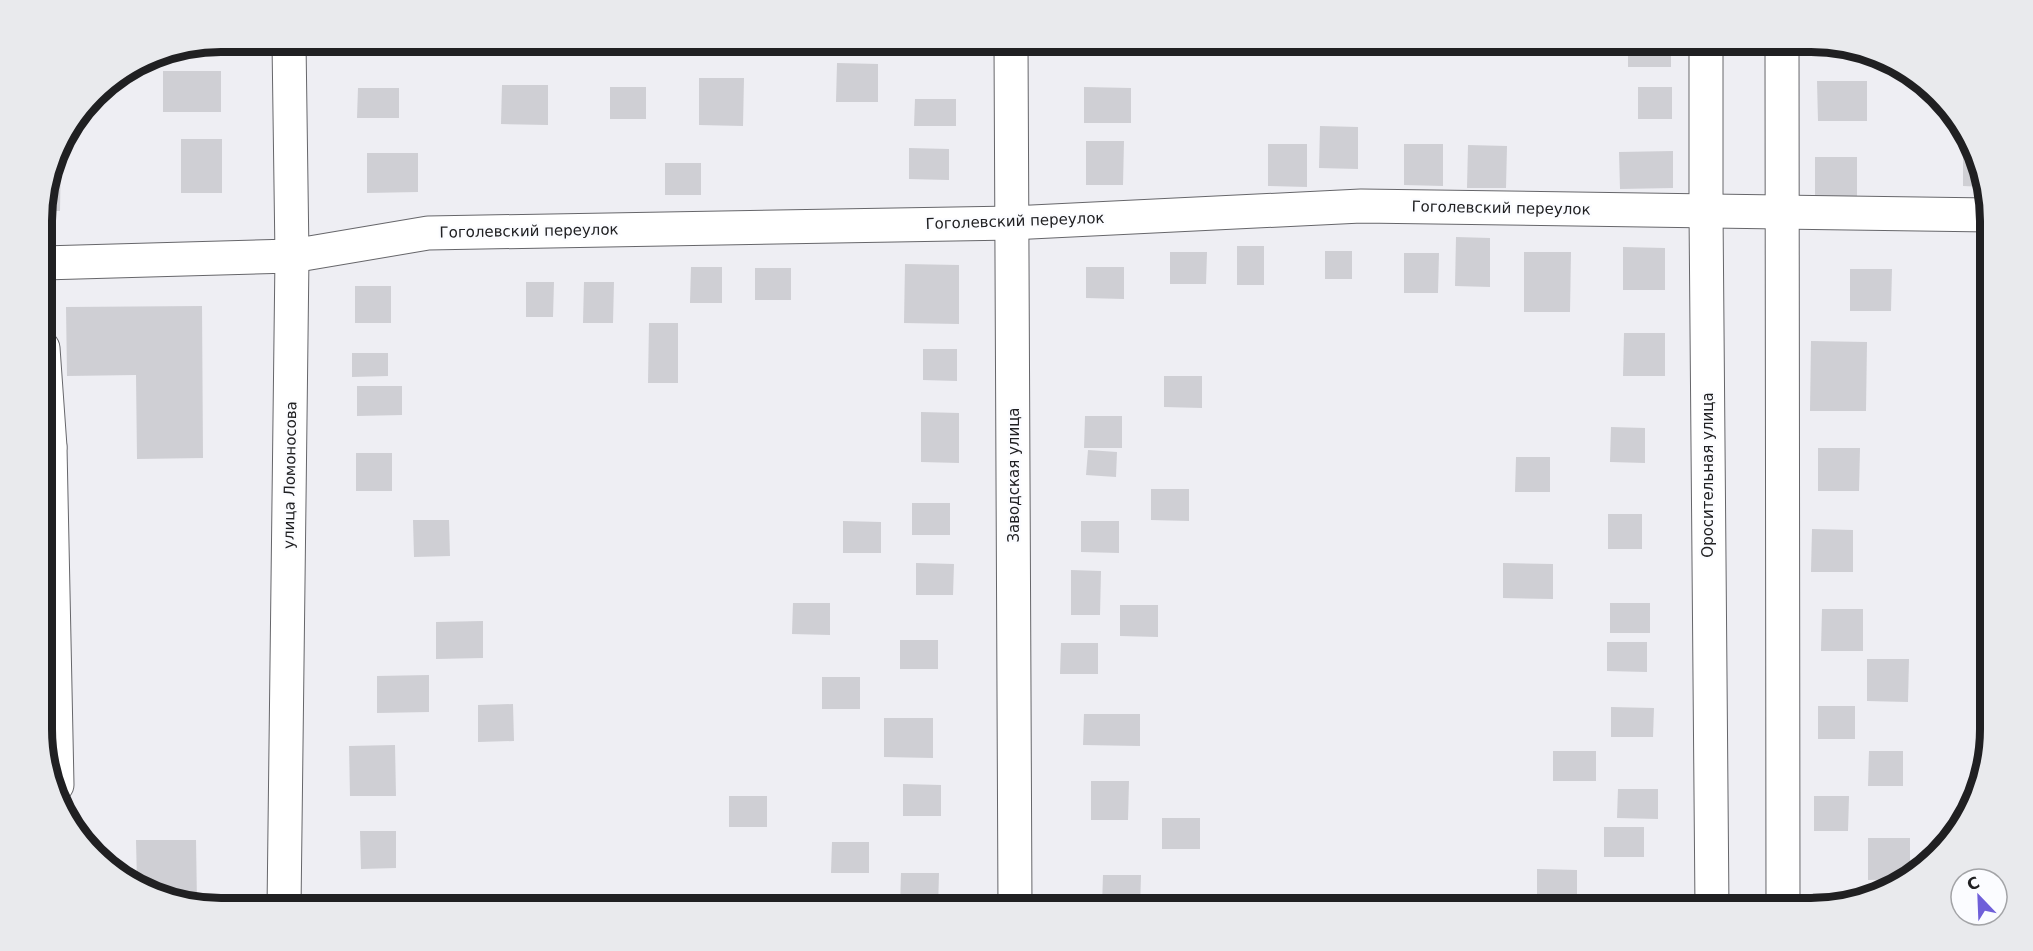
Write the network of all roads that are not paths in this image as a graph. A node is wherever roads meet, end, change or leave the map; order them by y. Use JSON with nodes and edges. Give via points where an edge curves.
{"nodes":[{"id":1,"x":1011,"y":52,"type":"edge"},
{"id":2,"x":1706,"y":52,"type":"edge"},
{"id":3,"x":1782,"y":52,"type":"edge"},
{"id":4,"x":289,"y":53,"type":"edge"},
{"id":5,"x":1706,"y":211,"type":"junction"},
{"id":6,"x":1782,"y":212,"type":"junction"},
{"id":7,"x":1980,"y":215,"type":"edge"},
{"id":8,"x":1013,"y":223,"type":"junction"},
{"id":9,"x":292,"y":256,"type":"junction"},
{"id":10,"x":53,"y":263,"type":"edge"},
{"id":11,"x":52,"y":623,"type":"edge"},
{"id":12,"x":56,"y":764,"type":"edge"},
{"id":13,"x":284,"y":898,"type":"edge"},
{"id":14,"x":1015,"y":898,"type":"edge"},
{"id":15,"x":1712,"y":898,"type":"edge"},
{"id":16,"x":1783,"y":898,"type":"edge"}],
"edges":[{"from":1,"to":8,"type":"street","name":"Заводская улица"},
{"from":2,"to":5,"type":"street","name":"Оросительная улица"},
{"from":3,"to":6,"type":"street"},
{"from":4,"to":9,"type":"street","name":"улица Ломоносова"},
{"from":5,"to":6,"type":"street","name":"Гоголевский переулок"},
{"from":5,"to":8,"type":"street","name":"Гоголевский переулок","via":[[1360,206]]},
{"from":5,"to":15,"type":"street","name":"Оросительная улица"},
{"from":6,"to":7,"type":"street","name":"Гоголевский переулок"},
{"from":6,"to":16,"type":"street"},
{"from":8,"to":9,"type":"street","name":"Гоголевский переулок","via":[[428,232]]},
{"from":8,"to":14,"type":"street","name":"Заводская улица"},
{"from":9,"to":10,"type":"street","name":"Гоголевский переулок"},
{"from":9,"to":13,"type":"street","name":"улица Ломоносова"},
{"from":11,"to":12,"type":"street"}]}
